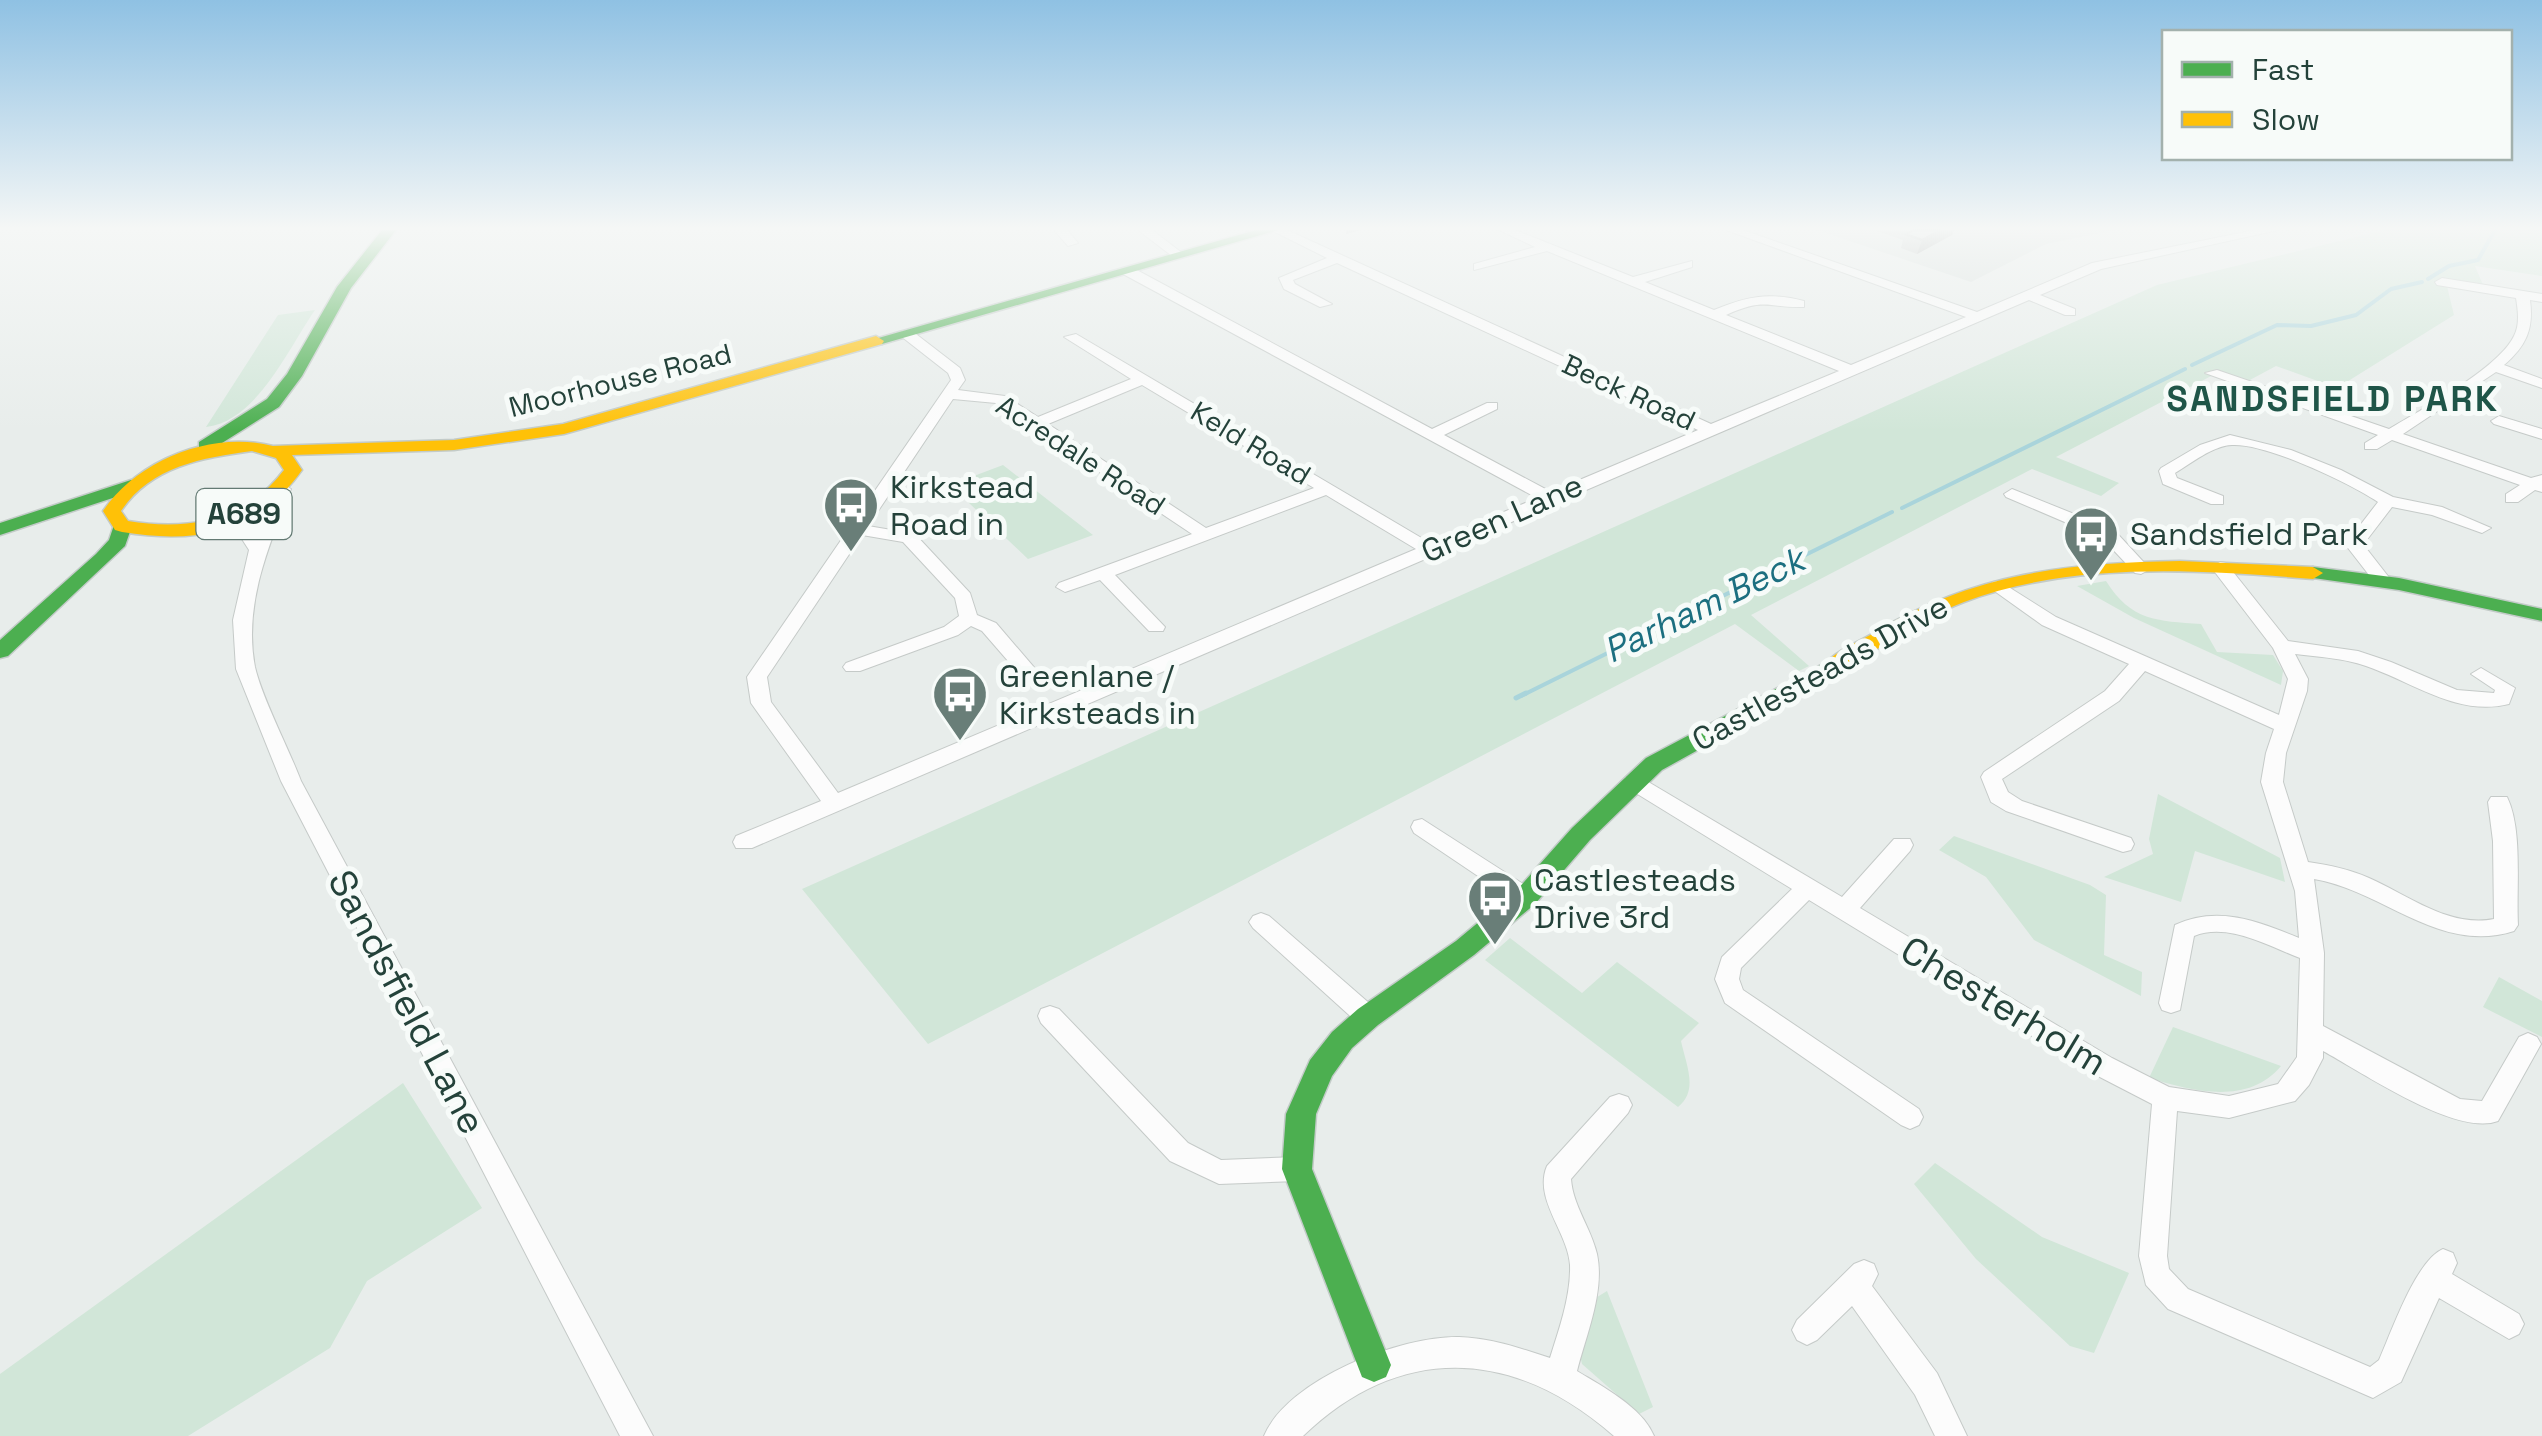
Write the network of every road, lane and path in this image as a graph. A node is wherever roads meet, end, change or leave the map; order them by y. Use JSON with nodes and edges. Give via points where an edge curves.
{"nodes":[{"id":1,"x":338,"y":297,"type":"edge"},
{"id":2,"x":1037,"y":297,"type":"edge"},
{"id":3,"x":1177,"y":297,"type":"edge"},
{"id":4,"x":1311,"y":297,"type":"edge"},
{"id":5,"x":1423,"y":297,"type":"edge"},
{"id":6,"x":1669,"y":297,"type":"edge"},
{"id":7,"x":1754,"y":297,"type":"edge"},
{"id":8,"x":1777,"y":297,"type":"edge"},
{"id":9,"x":1922,"y":297,"type":"edge"},
{"id":10,"x":2023,"y":297,"type":"edge"},
{"id":11,"x":2033,"y":297,"type":"edge"},
{"id":12,"x":2522,"y":297,"type":"edge"},
{"id":13,"x":1325,"y":304,"type":"dead end"},
{"id":14,"x":1799,"y":304,"type":"dead end"},
{"id":15,"x":2070,"y":312,"type":"dead end"},
{"id":16,"x":1715,"y":316,"type":"junction"},
{"id":17,"x":1976,"y":316,"type":"junction"},
{"id":18,"x":907,"y":334,"type":"junction"},
{"id":19,"x":1071,"y":337,"type":"dead end"},
{"id":20,"x":2493,"y":366,"type":"junction"},
{"id":21,"x":1850,"y":370,"type":"junction"},
{"id":22,"x":2212,"y":373,"type":"dead end"},
{"id":23,"x":1144,"y":379,"type":"junction"},
{"id":24,"x":2542,"y":384,"type":"edge"},
{"id":25,"x":951,"y":394,"type":"junction"},
{"id":26,"x":273,"y":403,"type":"junction"},
{"id":27,"x":1492,"y":406,"type":"dead end"},
{"id":28,"x":2499,"y":421,"type":"dead end"},
{"id":29,"x":1037,"y":423,"type":"junction"},
{"id":30,"x":1709,"y":429,"type":"junction"},
{"id":31,"x":1432,"y":434,"type":"junction"},
{"id":32,"x":2392,"y":434,"type":"junction"},
{"id":33,"x":2542,"y":434,"type":"edge"},
{"id":34,"x":2371,"y":446,"type":"dead end"},
{"id":35,"x":271,"y":449,"type":"junction"},
{"id":36,"x":383,"y":449,"type":"junction"},
{"id":37,"x":178,"y":460,"type":"junction"},
{"id":38,"x":2539,"y":483,"type":"edge"},
{"id":39,"x":286,"y":485,"type":"junction"},
{"id":40,"x":131,"y":486,"type":"junction"},
{"id":41,"x":1327,"y":488,"type":"junction"},
{"id":42,"x":2012,"y":494,"type":"dead end"},
{"id":43,"x":1547,"y":498,"type":"junction"},
{"id":44,"x":2512,"y":498,"type":"dead end"},
{"id":45,"x":2217,"y":500,"type":"dead end"},
{"id":46,"x":2388,"y":501,"type":"junction"},
{"id":47,"x":120,"y":523,"type":"junction"},
{"id":48,"x":856,"y":528,"type":"junction"},
{"id":49,"x":2482,"y":528,"type":"dead end"},
{"id":50,"x":0,"y":529,"type":"edge"},
{"id":51,"x":197,"y":529,"type":"junction"},
{"id":52,"x":1204,"y":535,"type":"junction"},
{"id":53,"x":258,"y":550,"type":"junction"},
{"id":54,"x":1430,"y":550,"type":"junction"},
{"id":55,"x":2220,"y":567,"type":"junction"},
{"id":56,"x":2140,"y":569,"type":"junction"},
{"id":57,"x":1104,"y":574,"type":"junction"},
{"id":58,"x":2382,"y":580,"type":"junction"},
{"id":59,"x":2000,"y":586,"type":"junction"},
{"id":60,"x":1065,"y":587,"type":"dead end"},
{"id":61,"x":68,"y":592,"type":"junction"},
{"id":62,"x":2542,"y":615,"type":"edge"},
{"id":63,"x":969,"y":618,"type":"junction"},
{"id":64,"x":1156,"y":627,"type":"dead end"},
{"id":65,"x":2282,"y":646,"type":"junction"},
{"id":66,"x":0,"y":651,"type":"edge"},
{"id":67,"x":2140,"y":664,"type":"junction"},
{"id":68,"x":853,"y":667,"type":"dead end"},
{"id":69,"x":1028,"y":672,"type":"dead end"},
{"id":70,"x":2481,"y":674,"type":"dead end"},
{"id":71,"x":2285,"y":726,"type":"junction"},
{"id":72,"x":1633,"y":782,"type":"junction"},
{"id":73,"x":833,"y":802,"type":"junction"},
{"id":74,"x":2499,"y":802,"type":"dead end"},
{"id":75,"x":1422,"y":826,"type":"dead end"},
{"id":76,"x":744,"y":842,"type":"dead end"},
{"id":77,"x":2123,"y":844,"type":"dead end"},
{"id":78,"x":1902,"y":845,"type":"dead end"},
{"id":79,"x":2302,"y":868,"type":"junction"},
{"id":80,"x":1807,"y":888,"type":"junction"},
{"id":81,"x":1526,"y":897,"type":"junction"},
{"id":82,"x":1844,"y":910,"type":"junction"},
{"id":83,"x":1260,"y":922,"type":"dead end"},
{"id":84,"x":2312,"y":953,"type":"junction"},
{"id":85,"x":2171,"y":1003,"type":"dead end"},
{"id":86,"x":1050,"y":1016,"type":"dead end"},
{"id":87,"x":1368,"y":1016,"type":"junction"},
{"id":88,"x":2312,"y":1033,"type":"junction"},
{"id":89,"x":2528,"y":1044,"type":"dead end"},
{"id":90,"x":2165,"y":1098,"type":"junction"},
{"id":91,"x":1619,"y":1105,"type":"dead end"},
{"id":92,"x":1910,"y":1116,"type":"dead end"},
{"id":93,"x":1297,"y":1168,"type":"junction"},
{"id":94,"x":2508,"y":1324,"type":"dead end"},
{"id":95,"x":1806,"y":1330,"type":"dead end"},
{"id":96,"x":1374,"y":1364,"type":"junction"},
{"id":97,"x":1560,"y":1378,"type":"junction"},
{"id":98,"x":637,"y":1436,"type":"edge"},
{"id":99,"x":1280,"y":1436,"type":"edge"},
{"id":100,"x":1638,"y":1436,"type":"edge"},
{"id":101,"x":1951,"y":1436,"type":"edge"}],
"edges":[{"from":1,"to":26,"type":"main road","number":"A689"},
{"from":2,"to":18,"type":"main road","name":"Moorhouse Road"},
{"from":3,"to":31,"type":"street"},
{"from":4,"to":13,"type":"street"},
{"from":5,"to":30,"type":"street","name":"Beck Road"},
{"from":6,"to":16,"type":"street"},
{"from":7,"to":16,"type":"street"},
{"from":8,"to":14,"type":"street"},
{"from":9,"to":17,"type":"street"},
{"from":10,"to":17,"type":"street","name":"Green Lane"},
{"from":11,"to":15,"type":"street"},
{"from":12,"to":20,"type":"street","via":[[2526,318],[2519,342]]},
{"from":16,"to":21,"type":"street"},
{"from":17,"to":21,"type":"street","name":"Green Lane"},
{"from":18,"to":25,"type":"street","via":[[955,371]]},
{"from":18,"to":36,"type":"main road","name":"Moorhouse Road","via":[[564,429]]},
{"from":19,"to":23,"type":"street","name":"Keld Road"},
{"from":20,"to":24,"type":"street"},
{"from":20,"to":32,"type":"street"},
{"from":21,"to":30,"type":"street","name":"Green Lane"},
{"from":22,"to":32,"type":"street"},
{"from":23,"to":29,"type":"street"},
{"from":23,"to":41,"type":"street","name":"Keld Road"},
{"from":25,"to":29,"type":"street","name":"Acredale Road","via":[[1000,399]]},
{"from":25,"to":48,"type":"street"},
{"from":26,"to":35,"type":"main road","number":"A689","via":[[262,431]]},
{"from":26,"to":37,"type":"main road","number":"A689"},
{"from":27,"to":31,"type":"street"},
{"from":28,"to":33,"type":"street"},
{"from":29,"to":52,"type":"street","name":"Acredale Road"},
{"from":30,"to":43,"type":"street","name":"Green Lane"},
{"from":31,"to":43,"type":"street"},
{"from":32,"to":34,"type":"street"},
{"from":32,"to":38,"type":"street"},
{"from":35,"to":36,"type":"main road","name":"Moorhouse Road"},
{"from":35,"to":37,"type":"main road","number":"A689","via":[[226,449]]},
{"from":35,"to":39,"type":"main road","number":"A689","via":[[290,461]]},
{"from":36,"to":39,"type":"main road","name":"Moorhouse Road","via":[[321,463]]},
{"from":37,"to":40,"type":"main road","number":"A689"},
{"from":38,"to":44,"type":"street"},
{"from":39,"to":51,"type":"main road","number":"A689","via":[[261,506]]},
{"from":39,"to":53,"type":"street","name":"Sandsfield Lane"},
{"from":40,"to":47,"type":"main road","number":"A689","via":[[114,505]]},
{"from":40,"to":50,"type":"main road"},
{"from":41,"to":52,"type":"street"},
{"from":41,"to":54,"type":"street","name":"Keld Road"},
{"from":42,"to":56,"type":"street","via":[[2108,534]]},
{"from":43,"to":54,"type":"street","name":"Green Lane"},
{"from":45,"to":46,"type":"street","via":[[2169,482],[2167,471],[2233,439],[2337,475]]},
{"from":46,"to":49,"type":"street"},
{"from":46,"to":58,"type":"street","via":[[2357,541]]},
{"from":47,"to":50,"type":"main road","via":[[83,517]]},
{"from":47,"to":51,"type":"main road","number":"A689","via":[[154,534]]},
{"from":47,"to":61,"type":"main road","number":"A689","via":[[118,542]]},
{"from":48,"to":63,"type":"street","via":[[909,538],[964,598]]},
{"from":48,"to":73,"type":"street","via":[[757,677],[761,703]]},
{"from":51,"to":53,"type":"street","via":[[246,532]]},
{"from":51,"to":61,"type":"main road","number":"A689"},
{"from":52,"to":57,"type":"street"},
{"from":53,"to":98,"type":"street","name":"Sandsfield Lane","via":[[242,620],[246,668],[291,781]]},
{"from":54,"to":73,"type":"street","name":"Green Lane"},
{"from":55,"to":56,"type":"main road","name":"Castlesteads Drive"},
{"from":55,"to":58,"type":"main road","name":"Castlesteads Drive"},
{"from":55,"to":65,"type":"street","name":"Chesterholm"},
{"from":56,"to":59,"type":"main road","name":"Castlesteads Drive"},
{"from":57,"to":60,"type":"street"},
{"from":57,"to":64,"type":"street"},
{"from":58,"to":62,"type":"main road","name":"Castlesteads Drive"},
{"from":59,"to":67,"type":"street","via":[[2048,621]]},
{"from":59,"to":72,"type":"main road","name":"Castlesteads Drive","via":[[1956,598],[1888,634]]},
{"from":61,"to":66,"type":"main road","number":"A689"},
{"from":63,"to":68,"type":"street"},
{"from":63,"to":69,"type":"street","via":[[989,627]]},
{"from":65,"to":70,"type":"street","via":[[2366,660],[2468,700],[2502,699],[2505,688]]},
{"from":65,"to":71,"type":"street","name":"Chesterholm","via":[[2298,679]]},
{"from":67,"to":71,"type":"street"},
{"from":67,"to":77,"type":"street","via":[[2112,696],[1991,776],[1999,797],[2014,806]]},
{"from":71,"to":79,"type":"street","name":"Chesterholm","via":[[2272,782]]},
{"from":72,"to":80,"type":"street","name":"Chesterholm"},
{"from":72,"to":81,"type":"main road","name":"Castlesteads Drive"},
{"from":73,"to":76,"type":"street","name":"Green Lane"},
{"from":74,"to":79,"type":"street","via":[[2505,813],[2506,925],[2487,932],[2453,928],[2336,873]]},
{"from":75,"to":81,"type":"street"},
{"from":78,"to":82,"type":"street"},
{"from":79,"to":84,"type":"street","name":"Chesterholm"},
{"from":80,"to":82,"type":"street","name":"Chesterholm"},
{"from":80,"to":92,"type":"street","via":[[1730,964],[1734,996]]},
{"from":81,"to":87,"type":"main road","name":"Castlesteads Drive"},
{"from":82,"to":90,"type":"street","name":"Chesterholm"},
{"from":83,"to":87,"type":"street"},
{"from":84,"to":85,"type":"street","via":[[2224,923],[2198,921],[2183,931]]},
{"from":84,"to":88,"type":"street","name":"Chesterholm"},
{"from":86,"to":93,"type":"street","via":[[1179,1152],[1220,1172]]},
{"from":87,"to":93,"type":"main road","name":"Castlesteads Drive","via":[[1320,1069],[1300,1114]]},
{"from":88,"to":89,"type":"street","via":[[2474,1114],[2489,1113]]},
{"from":88,"to":90,"type":"street","name":"Chesterholm","via":[[2310,1058],[2286,1093],[2228,1107]]},
{"from":90,"to":94,"type":"street","via":[[2153,1256],[2156,1275],[2178,1300],[2374,1383],[2390,1372],[2439,1271]]},
{"from":91,"to":97,"type":"street","via":[[1557,1175],[1557,1196],[1584,1256]]},
{"from":93,"to":96,"type":"main road","name":"Castlesteads Drive"},
{"from":95,"to":101,"type":"street","via":[[1859,1280]]},
{"from":96,"to":97,"type":"street","via":[[1435,1352],[1504,1357]]},
{"from":96,"to":99,"type":"street","via":[[1335,1384]]},
{"from":97,"to":100,"type":"street","via":[[1608,1406]]}]}
